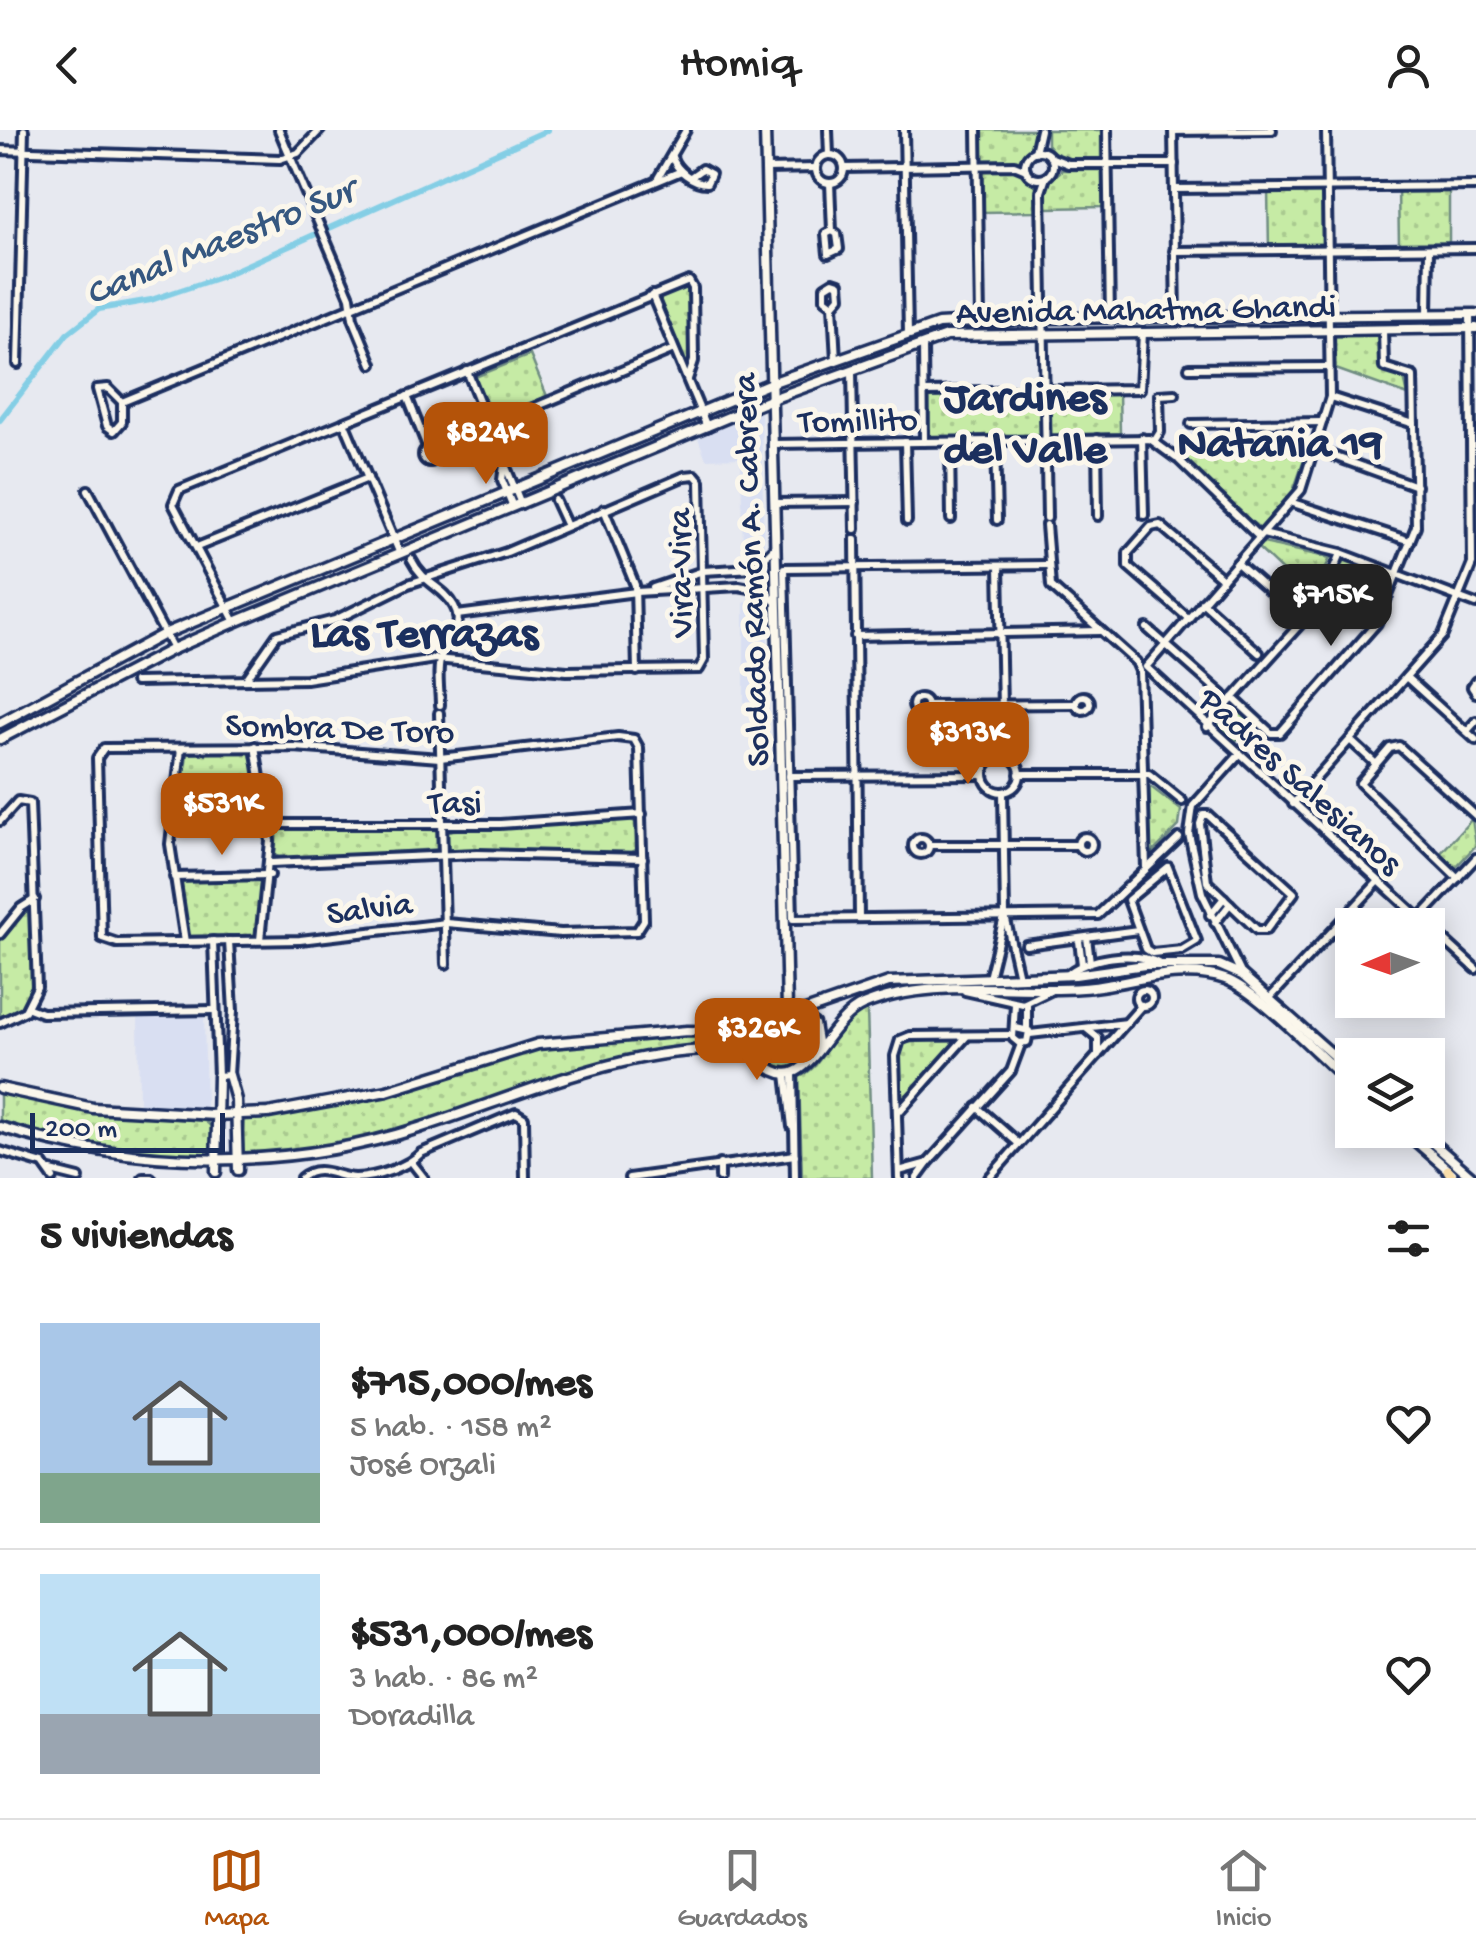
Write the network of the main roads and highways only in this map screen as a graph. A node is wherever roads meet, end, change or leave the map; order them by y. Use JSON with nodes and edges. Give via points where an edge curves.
{"nodes":[{"id":1,"x":765,"y":130,"type":"edge"},
{"id":2,"x":1473,"y":314,"type":"edge"},
{"id":3,"x":1473,"y":328,"type":"edge"},
{"id":4,"x":771,"y":384,"type":"junction"},
{"id":5,"x":772,"y":399,"type":"junction"},
{"id":6,"x":0,"y":723,"type":"edge"},
{"id":7,"x":0,"y":739,"type":"edge"},
{"id":8,"x":788,"y":1009,"type":"junction"},
{"id":9,"x":801,"y":1012,"type":"junction"},
{"id":10,"x":756,"y":1032,"type":"junction"},
{"id":11,"x":818,"y":1048,"type":"junction"},
{"id":12,"x":757,"y":1052,"type":"junction"},
{"id":13,"x":1335,"y":1057,"type":"edge"},
{"id":14,"x":1335,"y":1071,"type":"edge"},
{"id":15,"x":229,"y":1075,"type":"road end"},
{"id":16,"x":218,"y":1076,"type":"road end"},
{"id":17,"x":0,"y":1088,"type":"edge"},
{"id":18,"x":237,"y":1114,"type":"junction"},
{"id":19,"x":215,"y":1115,"type":"junction"},
{"id":20,"x":0,"y":1127,"type":"edge"},
{"id":21,"x":1423,"y":1148,"type":"edge"},
{"id":22,"x":1439,"y":1148,"type":"edge"},
{"id":23,"x":238,"y":1158,"type":"junction"},
{"id":24,"x":216,"y":1159,"type":"junction"},
{"id":25,"x":237,"y":1174,"type":"edge"},
{"id":26,"x":216,"y":1175,"type":"edge"},
{"id":27,"x":1453,"y":1175,"type":"edge"},
{"id":28,"x":1473,"y":1178,"type":"edge"}],
"edges":[{"from":1,"to":4,"type":"main road","name":"Soldado Ramón A. Cabrera"},
{"from":2,"to":4,"type":"main road","name":"Avenida Mahatma Ghandi","via":[[947,322]]},
{"from":3,"to":5,"type":"main road","name":"Avenida Mahatma Ghandi","via":[[952,335]]},
{"from":4,"to":5,"type":"main road","name":"Soldado Ramón A. Cabrera"},
{"from":4,"to":6,"type":"main road","name":"Avenida Mahatma Ghandi","via":[[164,634]]},
{"from":5,"to":7,"type":"main road","name":"Avenida Mahatma Ghandi","via":[[173,649]]},
{"from":5,"to":8,"type":"main road","name":"Soldado Ramón A. Cabrera"},
{"from":8,"to":9,"type":"main road"},
{"from":8,"to":10,"type":"main road","via":[[765,1018]]},
{"from":9,"to":11,"type":"main road","via":[[817,1032]]},
{"from":9,"to":13,"type":"main road","via":[[889,982],[1066,976],[1161,964],[1227,966]]},
{"from":10,"to":12,"type":"main road"},
{"from":10,"to":18,"type":"main road","via":[[538,1044],[369,1095]]},
{"from":11,"to":12,"type":"main road","via":[[809,1064],[790,1073],[768,1068]]},
{"from":11,"to":14,"type":"main road","via":[[839,1019],[860,1006],[909,993],[1054,989],[1167,974],[1225,979]]},
{"from":12,"to":23,"type":"main road","via":[[626,1063],[390,1136],[307,1154]]},
{"from":15,"to":18,"type":"main road"},
{"from":16,"to":19,"type":"main road"},
{"from":17,"to":19,"type":"main road","via":[[93,1108]]},
{"from":18,"to":19,"type":"main road"},
{"from":18,"to":23,"type":"main road"},
{"from":19,"to":24,"type":"main road"},
{"from":20,"to":24,"type":"main road","via":[[104,1151]]},
{"from":21,"to":27,"type":"main road"},
{"from":22,"to":28,"type":"main road"},
{"from":23,"to":24,"type":"main road"},
{"from":23,"to":25,"type":"main road"},
{"from":24,"to":26,"type":"main road"}]}
